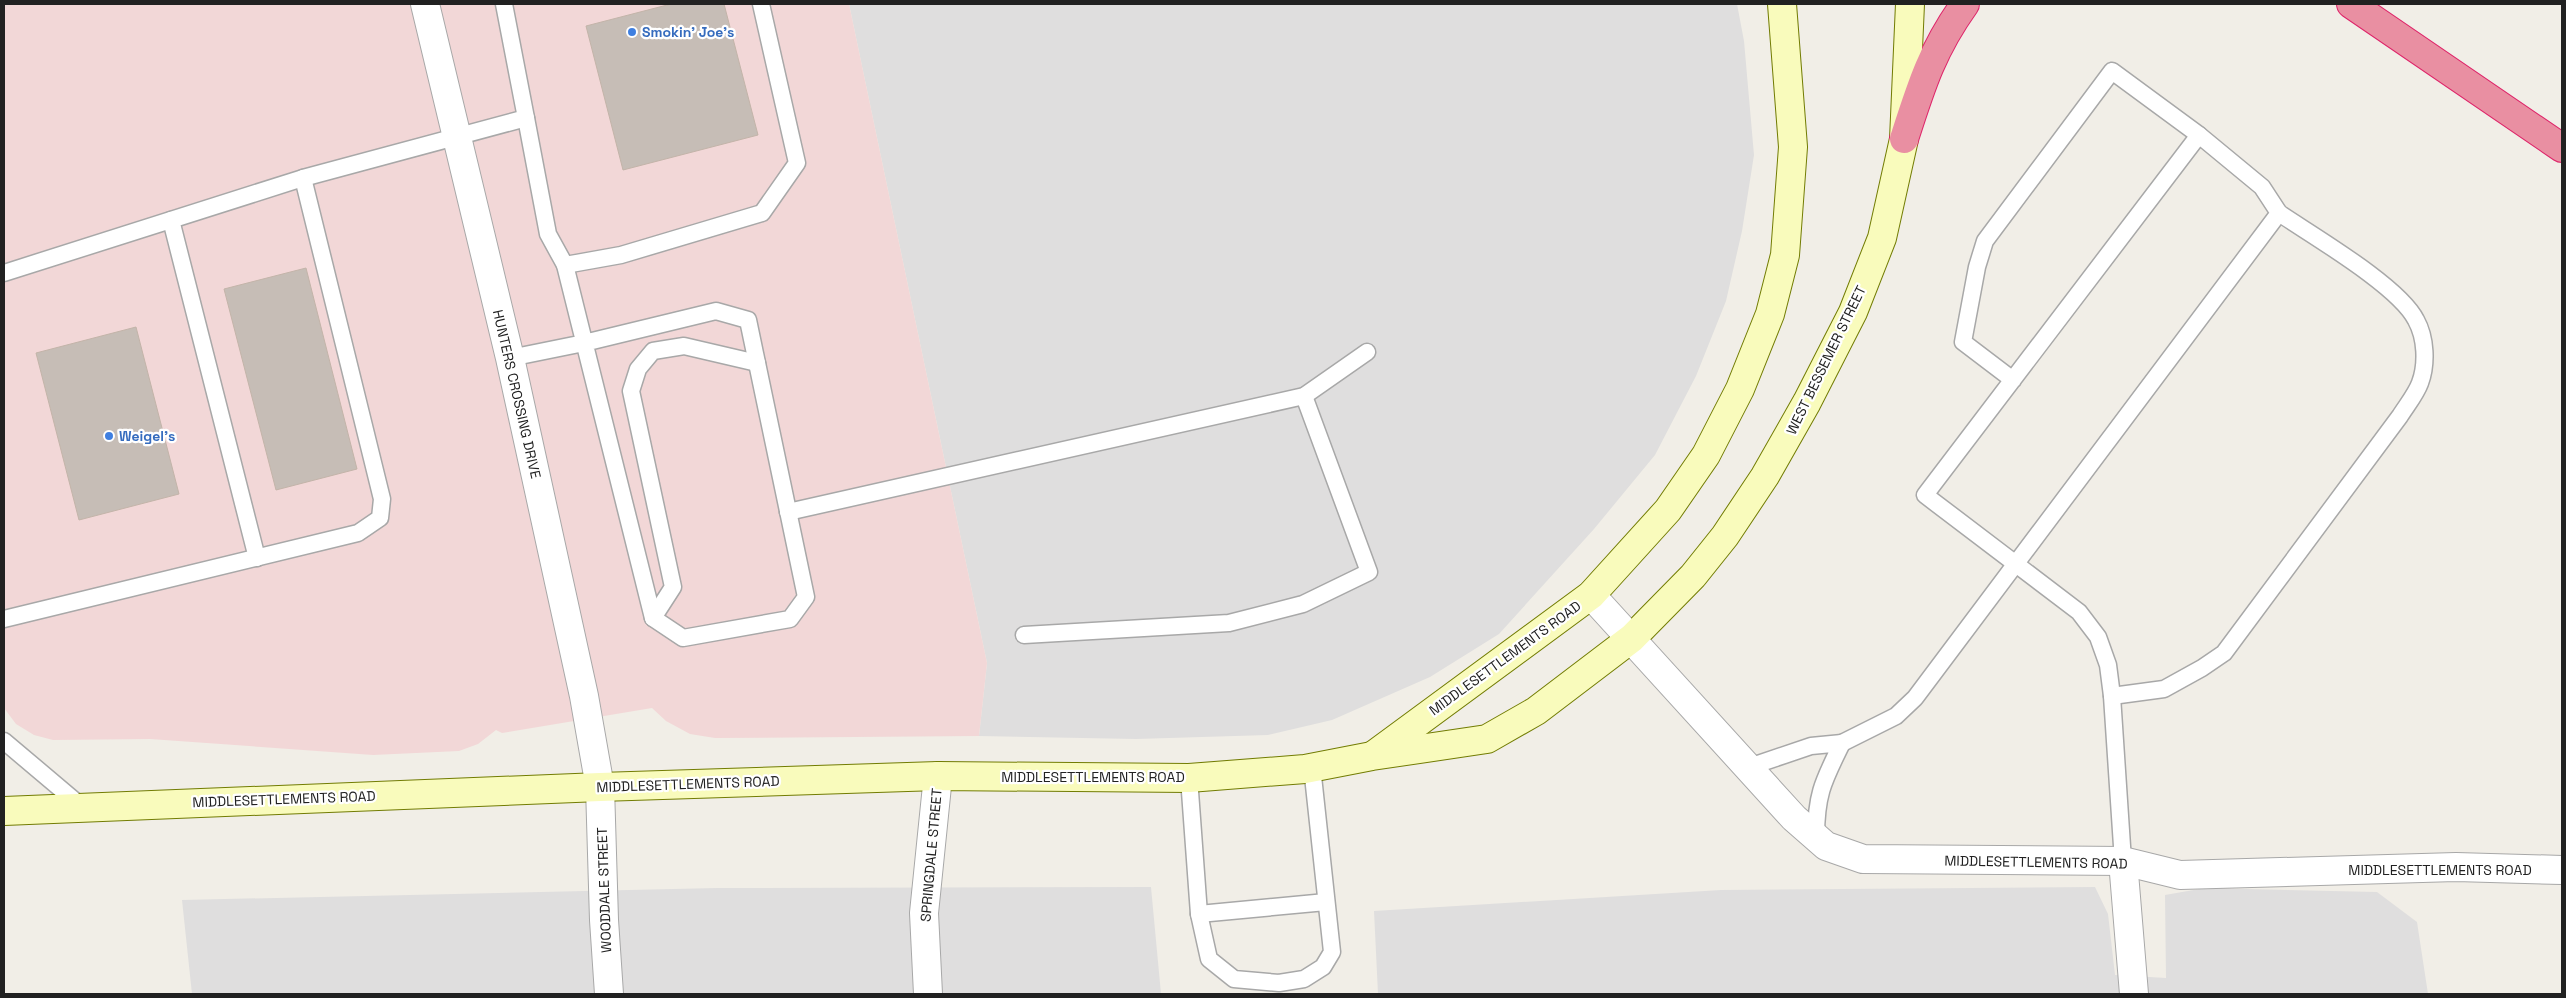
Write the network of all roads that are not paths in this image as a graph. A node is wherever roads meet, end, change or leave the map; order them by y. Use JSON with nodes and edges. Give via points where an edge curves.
{"nodes":[{"id":1,"x":425,"y":4,"type":"edge"},
{"id":2,"x":504,"y":4,"type":"edge"},
{"id":3,"x":761,"y":4,"type":"edge"},
{"id":4,"x":1776,"y":4,"type":"edge"},
{"id":5,"x":1782,"y":4,"type":"edge"},
{"id":6,"x":1910,"y":4,"type":"edge"},
{"id":7,"x":1965,"y":4,"type":"edge"},
{"id":8,"x":2351,"y":4,"type":"edge"},
{"id":9,"x":1784,"y":37,"type":"junction"},
{"id":10,"x":526,"y":118,"type":"junction"},
{"id":11,"x":455,"y":135,"type":"junction"},
{"id":12,"x":2198,"y":135,"type":"junction"},
{"id":13,"x":1904,"y":139,"type":"junction"},
{"id":14,"x":2562,"y":148,"type":"edge"},
{"id":15,"x":302,"y":178,"type":"junction"},
{"id":16,"x":2279,"y":213,"type":"junction"},
{"id":17,"x":171,"y":220,"type":"junction"},
{"id":18,"x":565,"y":265,"type":"junction"},
{"id":19,"x":4,"y":273,"type":"edge"},
{"id":20,"x":584,"y":343,"type":"junction"},
{"id":21,"x":1366,"y":352,"type":"dead end"},
{"id":22,"x":510,"y":358,"type":"junction"},
{"id":23,"x":757,"y":363,"type":"junction"},
{"id":24,"x":2013,"y":380,"type":"junction"},
{"id":25,"x":1304,"y":396,"type":"junction"},
{"id":26,"x":788,"y":512,"type":"junction"},
{"id":27,"x":257,"y":558,"type":"junction"},
{"id":28,"x":2015,"y":564,"type":"junction"},
{"id":29,"x":1591,"y":595,"type":"junction"},
{"id":30,"x":652,"y":618,"type":"junction"},
{"id":31,"x":4,"y":620,"type":"edge"},
{"id":32,"x":1024,"y":635,"type":"dead end"},
{"id":33,"x":1632,"y":638,"type":"junction"},
{"id":34,"x":2112,"y":696,"type":"junction"},
{"id":35,"x":4,"y":741,"type":"edge"},
{"id":36,"x":1842,"y":743,"type":"junction"},
{"id":37,"x":1372,"y":756,"type":"junction"},
{"id":38,"x":1749,"y":767,"type":"junction"},
{"id":39,"x":1312,"y":768,"type":"junction"},
{"id":40,"x":938,"y":776,"type":"junction"},
{"id":41,"x":1188,"y":778,"type":"junction"},
{"id":42,"x":600,"y":787,"type":"junction"},
{"id":43,"x":80,"y":806,"type":"junction"},
{"id":44,"x":4,"y":811,"type":"edge"},
{"id":45,"x":1816,"y":836,"type":"junction"},
{"id":46,"x":2123,"y":861,"type":"junction"},
{"id":47,"x":2562,"y":870,"type":"edge"},
{"id":48,"x":1326,"y":902,"type":"junction"},
{"id":49,"x":1199,"y":914,"type":"junction"},
{"id":50,"x":609,"y":994,"type":"edge"},
{"id":51,"x":928,"y":994,"type":"edge"},
{"id":52,"x":2134,"y":994,"type":"edge"}],
"edges":[{"from":1,"to":11,"type":"street","name":"HUNTERS CROSSING DRIVE"},
{"from":2,"to":10,"type":"lane"},
{"from":3,"to":18,"type":"lane","via":[[797,162],[762,213],[621,255]]},
{"from":4,"to":9,"type":"main road"},
{"from":5,"to":9,"type":"main road"},
{"from":6,"to":13,"type":"main road","name":"WEST BESSEMER STREET"},
{"from":7,"to":13,"type":"highway","via":[[1944,33],[1924,76]]},
{"from":8,"to":14,"type":"highway"},
{"from":9,"to":29,"type":"main road","via":[[1793,147],[1786,256],[1770,314],[1740,389],[1706,455],[1668,510]]},
{"from":10,"to":11,"type":"lane"},
{"from":10,"to":18,"type":"lane","via":[[548,234]]},
{"from":11,"to":15,"type":"lane"},
{"from":11,"to":22,"type":"street","name":"HUNTERS CROSSING DRIVE"},
{"from":12,"to":16,"type":"lane","via":[[2262,187]]},
{"from":12,"to":24,"type":"lane"},
{"from":12,"to":24,"type":"lane","via":[[2112,71],[1985,240],[1963,342]]},
{"from":13,"to":33,"type":"main road","name":"WEST BESSEMER STREET","via":[[1882,238],[1853,312],[1807,402],[1765,476],[1725,536],[1693,576]]},
{"from":15,"to":17,"type":"lane"},
{"from":15,"to":27,"type":"lane","via":[[382,499],[380,518],[358,533]]},
{"from":16,"to":28,"type":"lane"},
{"from":16,"to":34,"type":"lane","via":[[2390,289],[2416,319],[2424,340],[2420,383],[2400,416],[2224,652],[2164,689]]},
{"from":17,"to":19,"type":"lane"},
{"from":17,"to":27,"type":"lane"},
{"from":18,"to":20,"type":"lane"},
{"from":20,"to":22,"type":"lane"},
{"from":20,"to":23,"type":"lane","via":[[716,311],[748,320]]},
{"from":20,"to":30,"type":"lane"},
{"from":21,"to":25,"type":"lane"},
{"from":22,"to":42,"type":"street","name":"HUNTERS CROSSING DRIVE","via":[[584,696]]},
{"from":23,"to":26,"type":"lane"},
{"from":23,"to":30,"type":"lane","via":[[684,346],[654,351],[638,370],[631,391],[673,587]]},
{"from":24,"to":28,"type":"lane","via":[[1925,495]]},
{"from":25,"to":26,"type":"lane"},
{"from":25,"to":32,"type":"lane","via":[[1369,572],[1303,604],[1229,623]]},
{"from":26,"to":30,"type":"lane","via":[[806,597],[790,619],[683,638]]},
{"from":27,"to":31,"type":"lane"},
{"from":28,"to":34,"type":"lane","via":[[2079,612],[2098,637],[2108,665]]},
{"from":28,"to":36,"type":"lane","via":[[1915,698],[1896,716]]},
{"from":29,"to":33,"type":"street","name":"MIDDLESETTLEMENTS ROAD"},
{"from":29,"to":37,"type":"main road","name":"MIDDLESETTLEMENTS ROAD"},
{"from":33,"to":37,"type":"main road","name":"MIDDLESETTLEMENTS ROAD","via":[[1536,711],[1487,739]]},
{"from":33,"to":38,"type":"street","name":"MIDDLESETTLEMENTS ROAD"},
{"from":34,"to":46,"type":"lane"},
{"from":35,"to":43,"type":"lane"},
{"from":36,"to":38,"type":"lane","via":[[1811,746]]},
{"from":36,"to":45,"type":"lane","via":[[1819,790]]},
{"from":37,"to":39,"type":"main road","name":"MIDDLESETTLEMENTS ROAD"},
{"from":38,"to":45,"type":"street","name":"MIDDLESETTLEMENTS ROAD","via":[[1794,818]]},
{"from":39,"to":41,"type":"main road","name":"MIDDLESETTLEMENTS ROAD"},
{"from":39,"to":48,"type":"lane"},
{"from":40,"to":41,"type":"main road","name":"MIDDLESETTLEMENTS ROAD"},
{"from":40,"to":42,"type":"main road","name":"MIDDLESETTLEMENTS ROAD"},
{"from":40,"to":51,"type":"street","name":"SPRINGDALE STREET","via":[[924,912]]},
{"from":41,"to":49,"type":"lane"},
{"from":42,"to":43,"type":"main road","name":"MIDDLESETTLEMENTS ROAD"},
{"from":42,"to":50,"type":"street","name":"WOODDALE STREET"},
{"from":43,"to":44,"type":"main road","name":"MIDDLESETTLEMENTS ROAD"},
{"from":45,"to":46,"type":"street","name":"MIDDLESETTLEMENTS ROAD","via":[[1826,846],[1862,859]]},
{"from":46,"to":47,"type":"street","name":"MIDDLESETTLEMENTS ROAD","via":[[2180,875],[2456,867]]},
{"from":46,"to":52,"type":"street"},
{"from":48,"to":49,"type":"lane"},
{"from":48,"to":49,"type":"lane","via":[[1332,952],[1323,967],[1304,979],[1279,983],[1234,979],[1209,959]]}]}
